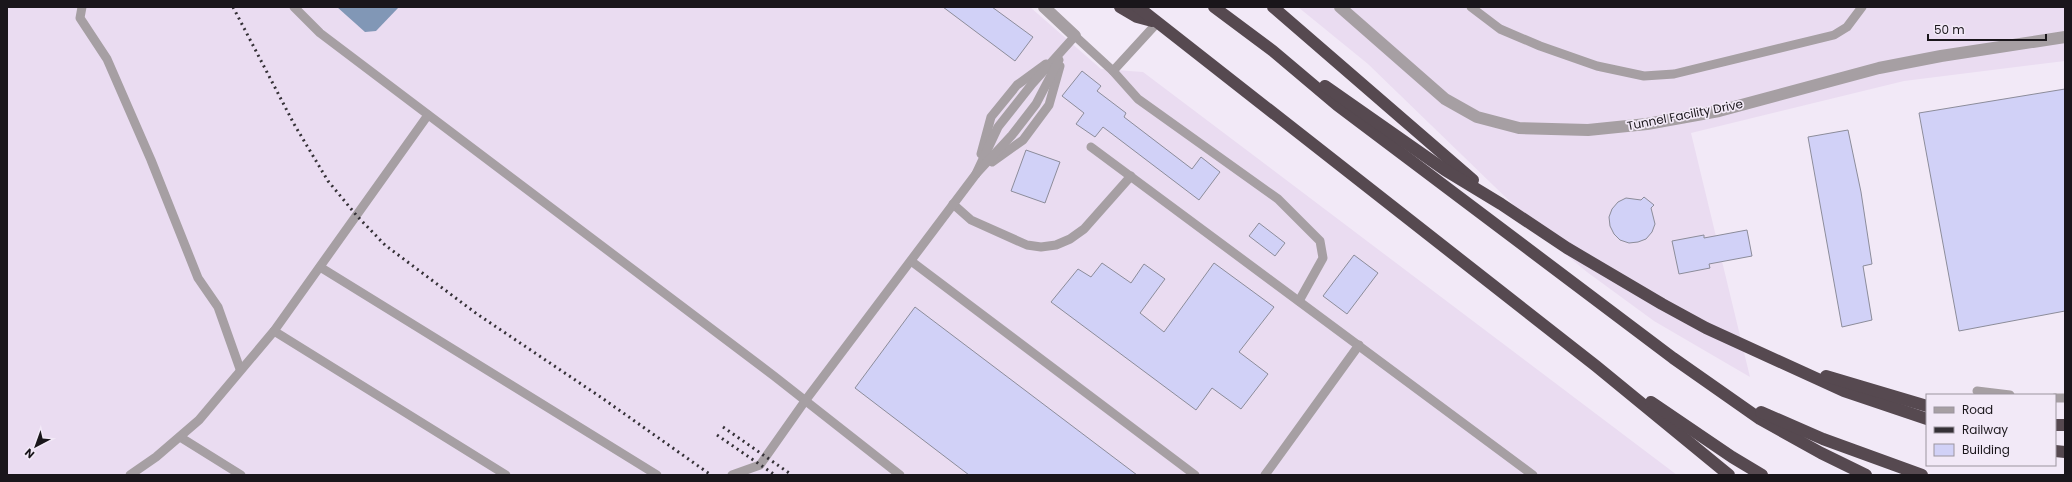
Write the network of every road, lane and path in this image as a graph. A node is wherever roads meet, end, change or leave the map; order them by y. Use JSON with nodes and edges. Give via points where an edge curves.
{"nodes":[{"id":1,"x":82,"y":7,"type":"edge"},
{"id":2,"x":294,"y":7,"type":"edge"},
{"id":3,"x":1044,"y":7,"type":"edge"},
{"id":4,"x":1120,"y":7,"type":"edge"},
{"id":5,"x":1138,"y":7,"type":"edge"},
{"id":6,"x":1214,"y":7,"type":"edge"},
{"id":7,"x":1273,"y":7,"type":"edge"},
{"id":8,"x":1340,"y":7,"type":"edge"},
{"id":9,"x":1471,"y":7,"type":"edge"},
{"id":10,"x":1862,"y":7,"type":"edge"},
{"id":11,"x":1157,"y":22,"type":"junction"},
{"id":12,"x":1075,"y":36,"type":"junction"},
{"id":13,"x":2065,"y":37,"type":"edge"},
{"id":14,"x":1064,"y":50,"type":"junction"},
{"id":15,"x":1273,"y":51,"type":"junction"},
{"id":16,"x":1113,"y":71,"type":"junction"},
{"id":17,"x":428,"y":115,"type":"junction"},
{"id":18,"x":1091,"y":147,"type":"dead end"},
{"id":19,"x":976,"y":174,"type":"junction"},
{"id":20,"x":1131,"y":176,"type":"junction"},
{"id":21,"x":953,"y":204,"type":"junction"},
{"id":22,"x":1501,"y":204,"type":"junction"},
{"id":23,"x":911,"y":260,"type":"junction"},
{"id":24,"x":320,"y":267,"type":"junction"},
{"id":25,"x":1299,"y":300,"type":"junction"},
{"id":26,"x":274,"y":331,"type":"junction"},
{"id":27,"x":1359,"y":345,"type":"junction"},
{"id":28,"x":1773,"y":359,"type":"junction"},
{"id":29,"x":1596,"y":366,"type":"junction"},
{"id":30,"x":240,"y":370,"type":"junction"},
{"id":31,"x":1977,"y":391,"type":"dead end"},
{"id":32,"x":2002,"y":394,"type":"edge"},
{"id":33,"x":1726,"y":397,"type":"junction"},
{"id":34,"x":805,"y":401,"type":"junction"},
{"id":35,"x":1926,"y":406,"type":"edge"},
{"id":36,"x":1926,"y":419,"type":"edge"},
{"id":37,"x":180,"y":437,"type":"junction"},
{"id":38,"x":130,"y":475,"type":"edge"},
{"id":39,"x":240,"y":475,"type":"edge"},
{"id":40,"x":506,"y":475,"type":"edge"},
{"id":41,"x":657,"y":475,"type":"edge"},
{"id":42,"x":732,"y":475,"type":"edge"},
{"id":43,"x":900,"y":475,"type":"edge"},
{"id":44,"x":1195,"y":475,"type":"edge"},
{"id":45,"x":1265,"y":475,"type":"edge"},
{"id":46,"x":1533,"y":475,"type":"edge"},
{"id":47,"x":1728,"y":475,"type":"edge"},
{"id":48,"x":1762,"y":475,"type":"edge"},
{"id":49,"x":1866,"y":475,"type":"edge"},
{"id":50,"x":1922,"y":475,"type":"edge"}],
"edges":[{"from":1,"to":30,"type":"lane","via":[[80,18],[106,58],[151,160],[198,278],[218,307]]},
{"from":2,"to":17,"type":"lane","via":[[320,33]]},
{"from":3,"to":12,"type":"street"},
{"from":4,"to":11,"type":"highway","via":[[1137,17]]},
{"from":5,"to":11,"type":"highway"},
{"from":6,"to":15,"type":"highway"},
{"from":7,"to":22,"type":"highway"},
{"from":8,"to":13,"type":"street","name":"Tunnel Facility Drive","via":[[1445,100],[1476,117],[1519,128],[1588,130],[1647,124],[1719,111],[1879,68]]},
{"from":9,"to":10,"type":"lane","via":[[1500,29],[1540,46],[1597,66],[1644,76],[1674,74],[1834,35],[1847,27]]},
{"from":11,"to":16,"type":"lane"},
{"from":11,"to":29,"type":"highway"},
{"from":12,"to":14,"type":"lane"},
{"from":12,"to":16,"type":"lane"},
{"from":14,"to":19,"type":"lane","via":[[1036,104]]},
{"from":14,"to":19,"type":"lane","via":[[1032,84],[998,127]]},
{"from":15,"to":22,"type":"highway","via":[[1445,170]]},
{"from":15,"to":33,"type":"highway","via":[[1337,105]]},
{"from":16,"to":25,"type":"lane","via":[[1138,99],[1278,199],[1320,241],[1323,258]]},
{"from":17,"to":24,"type":"lane"},
{"from":17,"to":34,"type":"lane"},
{"from":18,"to":20,"type":"lane"},
{"from":19,"to":21,"type":"lane"},
{"from":20,"to":21,"type":"lane","via":[[1084,229],[1056,245],[1027,245],[971,220]]},
{"from":20,"to":25,"type":"lane"},
{"from":21,"to":23,"type":"lane"},
{"from":22,"to":28,"type":"highway","via":[[1567,248],[1662,304]]},
{"from":23,"to":34,"type":"lane"},
{"from":23,"to":44,"type":"lane"},
{"from":24,"to":26,"type":"lane"},
{"from":24,"to":41,"type":"lane"},
{"from":25,"to":27,"type":"lane"},
{"from":26,"to":30,"type":"lane"},
{"from":26,"to":40,"type":"lane"},
{"from":27,"to":45,"type":"lane"},
{"from":27,"to":46,"type":"lane"},
{"from":28,"to":35,"type":"highway"},
{"from":28,"to":36,"type":"highway","via":[[1844,392]]},
{"from":29,"to":47,"type":"highway"},
{"from":29,"to":48,"type":"highway"},
{"from":30,"to":37,"type":"lane","via":[[199,420]]},
{"from":31,"to":32,"type":"lane"},
{"from":33,"to":49,"type":"highway","via":[[1784,433]]},
{"from":33,"to":50,"type":"highway","via":[[1823,439]]},
{"from":34,"to":42,"type":"lane","via":[[760,465]]},
{"from":34,"to":43,"type":"lane"},
{"from":37,"to":38,"type":"lane"},
{"from":37,"to":39,"type":"lane"}]}
